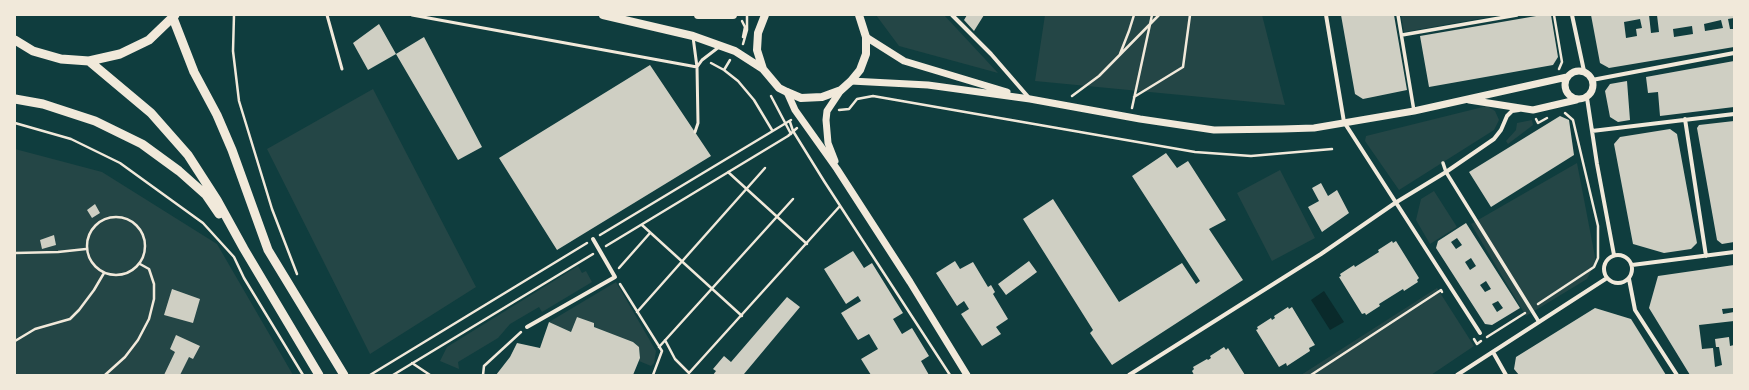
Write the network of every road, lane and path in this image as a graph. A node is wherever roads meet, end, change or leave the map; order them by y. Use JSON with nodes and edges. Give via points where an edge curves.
{"nodes":[{"id":1,"x":234,"y":15,"type":"edge"},
{"id":2,"x":327,"y":15,"type":"edge"},
{"id":3,"x":412,"y":15,"type":"edge"},
{"id":4,"x":603,"y":15,"type":"edge"},
{"id":5,"x":698,"y":15,"type":"edge"},
{"id":6,"x":733,"y":15,"type":"edge"},
{"id":7,"x":764,"y":15,"type":"edge"},
{"id":8,"x":859,"y":15,"type":"edge"},
{"id":9,"x":952,"y":15,"type":"edge"},
{"id":10,"x":1134,"y":15,"type":"edge"},
{"id":11,"x":1152,"y":15,"type":"edge"},
{"id":12,"x":1159,"y":15,"type":"edge"},
{"id":13,"x":1190,"y":15,"type":"edge"},
{"id":14,"x":1326,"y":15,"type":"edge"},
{"id":15,"x":1398,"y":15,"type":"edge"},
{"id":16,"x":1518,"y":15,"type":"edge"},
{"id":17,"x":1554,"y":15,"type":"edge"},
{"id":18,"x":1572,"y":15,"type":"edge"},
{"id":19,"x":174,"y":17,"type":"edge"},
{"id":20,"x":1149,"y":27,"type":"junction"},
{"id":21,"x":1402,"y":35,"type":"junction"},
{"id":22,"x":693,"y":36,"type":"junction"},
{"id":23,"x":866,"y":37,"type":"junction"},
{"id":24,"x":15,"y":40,"type":"edge"},
{"id":25,"x":721,"y":46,"type":"junction"},
{"id":26,"x":1734,"y":53,"type":"edge"},
{"id":27,"x":1119,"y":56,"type":"junction"},
{"id":28,"x":89,"y":61,"type":"junction"},
{"id":29,"x":696,"y":67,"type":"junction"},
{"id":30,"x":342,"y":69,"type":"dead end"},
{"id":31,"x":763,"y":69,"type":"junction"},
{"id":32,"x":1553,"y":71,"type":"dead end"},
{"id":33,"x":1584,"y":71,"type":"junction"},
{"id":34,"x":1567,"y":77,"type":"junction"},
{"id":35,"x":1592,"y":80,"type":"junction"},
{"id":36,"x":852,"y":81,"type":"junction"},
{"id":37,"x":841,"y":90,"type":"junction"},
{"id":38,"x":787,"y":92,"type":"junction"},
{"id":39,"x":1134,"y":97,"type":"junction"},
{"id":40,"x":1587,"y":98,"type":"junction"},
{"id":41,"x":15,"y":99,"type":"edge"},
{"id":42,"x":1030,"y":99,"type":"junction"},
{"id":43,"x":1465,"y":99,"type":"junction"},
{"id":44,"x":1576,"y":100,"type":"junction"},
{"id":45,"x":1060,"y":105,"type":"junction"},
{"id":46,"x":1522,"y":109,"type":"junction"},
{"id":47,"x":1532,"y":110,"type":"junction"},
{"id":48,"x":1414,"y":111,"type":"junction"},
{"id":49,"x":1562,"y":113,"type":"dead end"},
{"id":50,"x":1734,"y":114,"type":"edge"},
{"id":51,"x":1551,"y":116,"type":"dead end"},
{"id":52,"x":1130,"y":117,"type":"junction"},
{"id":53,"x":789,"y":120,"type":"dead end"},
{"id":54,"x":1685,"y":120,"type":"junction"},
{"id":55,"x":1344,"y":122,"type":"junction"},
{"id":56,"x":15,"y":123,"type":"edge"},
{"id":57,"x":1592,"y":131,"type":"junction"},
{"id":58,"x":695,"y":132,"type":"dead end"},
{"id":59,"x":1443,"y":163,"type":"dead end"},
{"id":60,"x":765,"y":168,"type":"dead end"},
{"id":61,"x":837,"y":169,"type":"junction"},
{"id":62,"x":728,"y":172,"type":"dead end"},
{"id":63,"x":1446,"y":172,"type":"junction"},
{"id":64,"x":746,"y":189,"type":"junction"},
{"id":65,"x":793,"y":199,"type":"dead end"},
{"id":66,"x":1395,"y":203,"type":"junction"},
{"id":67,"x":840,"y":206,"type":"junction"},
{"id":68,"x":777,"y":217,"type":"junction"},
{"id":69,"x":642,"y":224,"type":"dead end"},
{"id":70,"x":650,"y":233,"type":"junction"},
{"id":71,"x":593,"y":239,"type":"dead end"},
{"id":72,"x":807,"y":244,"type":"junction"},
{"id":73,"x":86,"y":249,"type":"junction"},
{"id":74,"x":244,"y":249,"type":"junction"},
{"id":75,"x":1734,"y":252,"type":"edge"},
{"id":76,"x":15,"y":254,"type":"edge"},
{"id":77,"x":1614,"y":255,"type":"junction"},
{"id":78,"x":1706,"y":256,"type":"junction"},
{"id":79,"x":682,"y":262,"type":"junction"},
{"id":80,"x":140,"y":264,"type":"junction"},
{"id":81,"x":1632,"y":265,"type":"junction"},
{"id":82,"x":104,"y":273,"type":"junction"},
{"id":83,"x":297,"y":275,"type":"dead end"},
{"id":84,"x":614,"y":275,"type":"junction"},
{"id":85,"x":1606,"y":278,"type":"junction"},
{"id":86,"x":1628,"y":279,"type":"junction"},
{"id":87,"x":712,"y":289,"type":"junction"},
{"id":88,"x":1445,"y":296,"type":"dead end"},
{"id":89,"x":1531,"y":308,"type":"junction"},
{"id":90,"x":637,"y":312,"type":"junction"},
{"id":91,"x":742,"y":316,"type":"junction"},
{"id":92,"x":1539,"y":322,"type":"junction"},
{"id":93,"x":527,"y":327,"type":"joint"},
{"id":94,"x":1480,"y":333,"type":"dead end"},
{"id":95,"x":1470,"y":334,"type":"dead end"},
{"id":96,"x":665,"y":340,"type":"junction"},
{"id":97,"x":15,"y":341,"type":"edge"},
{"id":98,"x":659,"y":347,"type":"junction"},
{"id":99,"x":1493,"y":352,"type":"junction"},
{"id":100,"x":412,"y":363,"type":"dead end"},
{"id":101,"x":105,"y":375,"type":"edge"},
{"id":102,"x":303,"y":375,"type":"edge"},
{"id":103,"x":319,"y":375,"type":"edge"},
{"id":104,"x":344,"y":375,"type":"edge"},
{"id":105,"x":430,"y":375,"type":"edge"},
{"id":106,"x":483,"y":375,"type":"edge"},
{"id":107,"x":653,"y":375,"type":"edge"},
{"id":108,"x":950,"y":375,"type":"edge"},
{"id":109,"x":967,"y":375,"type":"edge"},
{"id":110,"x":1129,"y":375,"type":"edge"},
{"id":111,"x":1311,"y":375,"type":"edge"},
{"id":112,"x":1457,"y":375,"type":"edge"},
{"id":113,"x":1506,"y":375,"type":"edge"},
{"id":114,"x":1677,"y":375,"type":"edge"}],
"edges":[{"from":1,"to":83,"type":"path","via":[[233,51],[239,101],[272,209]]},
{"from":2,"to":30,"type":"lane"},
{"from":3,"to":29,"type":"lane"},
{"from":4,"to":22,"type":"main road"},
{"from":5,"to":6,"type":"main road"},
{"from":7,"to":31,"type":"main road","via":[[758,33],[757,50]]},
{"from":8,"to":23,"type":"main road"},
{"from":9,"to":42,"type":"street","via":[[991,54]]},
{"from":10,"to":27,"type":"path"},
{"from":11,"to":20,"type":"path"},
{"from":12,"to":20,"type":"path"},
{"from":13,"to":39,"type":"path","via":[[1183,67]]},
{"from":14,"to":55,"type":"street"},
{"from":15,"to":21,"type":"street"},
{"from":16,"to":21,"type":"street"},
{"from":17,"to":32,"type":"path","via":[[1562,62],[1560,69]]},
{"from":18,"to":33,"type":"street"},
{"from":19,"to":28,"type":"main road","via":[[149,40],[120,54]]},
{"from":19,"to":104,"type":"main road","via":[[194,72],[232,150],[268,250]]},
{"from":20,"to":27,"type":"path"},
{"from":20,"to":39,"type":"path"},
{"from":21,"to":48,"type":"street"},
{"from":22,"to":25,"type":"main road"},
{"from":22,"to":29,"type":"lane"},
{"from":23,"to":36,"type":"main road","via":[[866,54],[860,70]]},
{"from":23,"to":42,"type":"street","via":[[904,61]]},
{"from":24,"to":28,"type":"main road","via":[[34,51],[61,59]]},
{"from":25,"to":29,"type":"lane"},
{"from":25,"to":31,"type":"main road","via":[[735,51]]},
{"from":26,"to":35,"type":"street"},
{"from":27,"to":45,"type":"path"},
{"from":28,"to":74,"type":"main road","via":[[151,113],[188,155]]},
{"from":29,"to":58,"type":"lane","via":[[698,123]]},
{"from":31,"to":38,"type":"main road","via":[[779,88]]},
{"from":33,"to":34,"type":"street","via":[[1577,71]]},
{"from":33,"to":35,"type":"street"},
{"from":34,"to":43,"type":"street"},
{"from":34,"to":44,"type":"street","via":[[1566,92]]},
{"from":35,"to":40,"type":"street","via":[[1593,88]]},
{"from":36,"to":37,"type":"main road"},
{"from":36,"to":42,"type":"street","via":[[928,85]]},
{"from":37,"to":38,"type":"main road","via":[[822,97],[801,98]]},
{"from":37,"to":61,"type":"street","via":[[827,111],[826,120],[828,143]]},
{"from":38,"to":61,"type":"street","via":[[795,110]]},
{"from":39,"to":52,"type":"path"},
{"from":40,"to":44,"type":"street"},
{"from":40,"to":57,"type":"street"},
{"from":41,"to":74,"type":"main road","via":[[43,104],[94,121],[142,144],[206,195]]},
{"from":42,"to":45,"type":"street"},
{"from":43,"to":46,"type":"street"},
{"from":43,"to":48,"type":"street"},
{"from":44,"to":47,"type":"street"},
{"from":45,"to":52,"type":"street"},
{"from":46,"to":47,"type":"street"},
{"from":46,"to":63,"type":"street","via":[[1512,111],[1507,116],[1494,139]]},
{"from":47,"to":51,"type":"path","via":[[1538,123]]},
{"from":48,"to":55,"type":"street"},
{"from":49,"to":89,"type":"path","via":[[1573,120],[1598,226],[1598,258],[1594,267]]},
{"from":50,"to":54,"type":"street"},
{"from":52,"to":55,"type":"street","via":[[1214,130],[1314,128]]},
{"from":53,"to":67,"type":"path","via":[[793,131]]},
{"from":54,"to":57,"type":"street"},
{"from":54,"to":78,"type":"street"},
{"from":55,"to":66,"type":"street"},
{"from":56,"to":102,"type":"path","via":[[71,139],[120,163],[203,223],[234,257]]},
{"from":57,"to":77,"type":"street"},
{"from":59,"to":63,"type":"street"},
{"from":60,"to":64,"type":"path"},
{"from":61,"to":109,"type":"street"},
{"from":62,"to":64,"type":"path"},
{"from":63,"to":66,"type":"street"},
{"from":63,"to":89,"type":"street"},
{"from":64,"to":68,"type":"path"},
{"from":64,"to":79,"type":"path"},
{"from":65,"to":68,"type":"path"},
{"from":66,"to":94,"type":"street"},
{"from":66,"to":110,"type":"street","via":[[1321,254]]},
{"from":67,"to":72,"type":"path"},
{"from":67,"to":108,"type":"path"},
{"from":68,"to":72,"type":"path"},
{"from":68,"to":87,"type":"path"},
{"from":69,"to":70,"type":"path"},
{"from":70,"to":79,"type":"path"},
{"from":70,"to":84,"type":"path"},
{"from":71,"to":84,"type":"street"},
{"from":72,"to":91,"type":"path"},
{"from":73,"to":76,"type":"path"},
{"from":73,"to":80,"type":"path","via":[[88,234],[97,223],[110,216],[124,217],[137,224],[144,236],[146,250]]},
{"from":73,"to":82,"type":"path","via":[[89,259]]},
{"from":74,"to":103,"type":"main road"},
{"from":75,"to":78,"type":"street"},
{"from":77,"to":81,"type":"street","via":[[1625,257]]},
{"from":77,"to":85,"type":"street","via":[[1605,262]]},
{"from":78,"to":81,"type":"street"},
{"from":79,"to":87,"type":"path"},
{"from":79,"to":90,"type":"path"},
{"from":80,"to":82,"type":"path","via":[[130,272],[117,276]]},
{"from":80,"to":101,"type":"path","via":[[149,269],[154,284],[154,299],[148,319],[138,340],[125,357]]},
{"from":81,"to":86,"type":"street","via":[[1632,274]]},
{"from":82,"to":97,"type":"path","via":[[79,310],[70,318],[35,329]]},
{"from":84,"to":90,"type":"path"},
{"from":84,"to":93,"type":"street"},
{"from":85,"to":86,"type":"street","via":[[1616,283]]},
{"from":85,"to":92,"type":"street"},
{"from":86,"to":114,"type":"street","via":[[1635,310]]},
{"from":87,"to":91,"type":"path"},
{"from":87,"to":96,"type":"path"},
{"from":88,"to":111,"type":"path","via":[[1441,290]]},
{"from":89,"to":92,"type":"street"},
{"from":89,"to":95,"type":"path","via":[[1477,344]]},
{"from":90,"to":98,"type":"path"},
{"from":91,"to":96,"type":"path","via":[[689,373],[675,359]]},
{"from":92,"to":99,"type":"street"},
{"from":93,"to":106,"type":"path","via":[[484,366]]},
{"from":96,"to":98,"type":"path"},
{"from":98,"to":107,"type":"path","via":[[662,351]]},
{"from":99,"to":112,"type":"street"},
{"from":99,"to":113,"type":"street"},
{"from":100,"to":105,"type":"path"}]}
